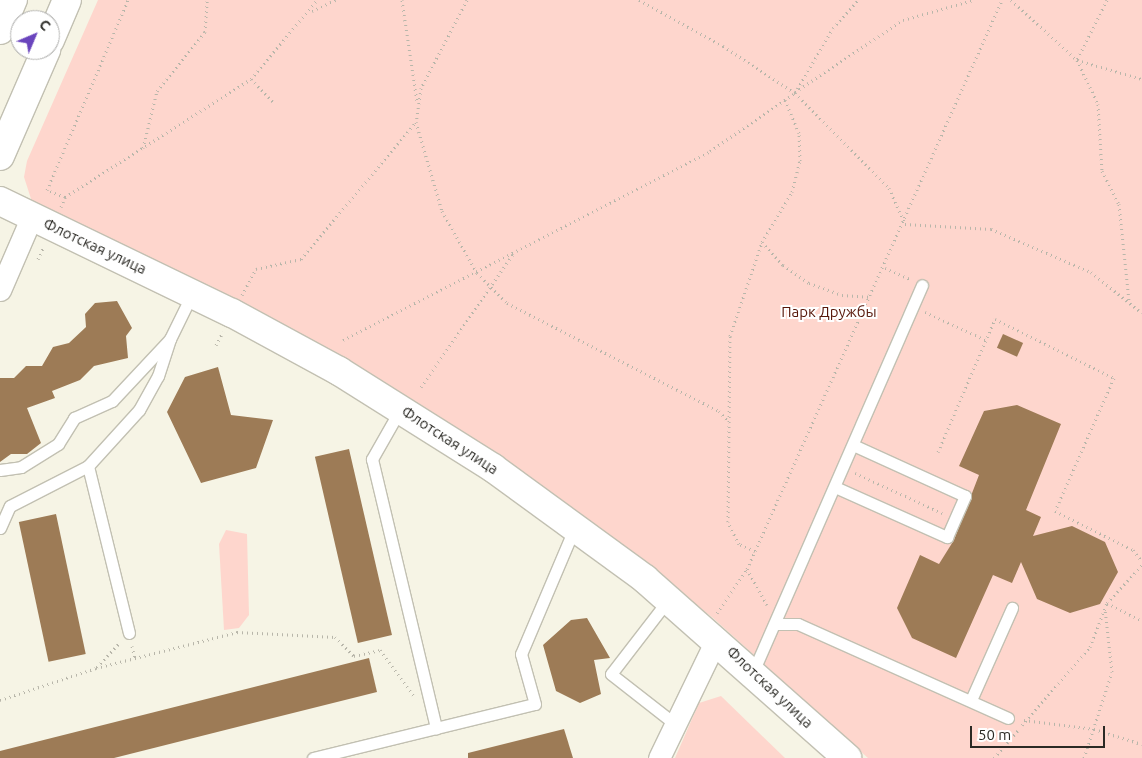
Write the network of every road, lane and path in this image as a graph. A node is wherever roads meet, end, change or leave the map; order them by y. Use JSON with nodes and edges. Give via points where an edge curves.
{"nodes":[{"id":1,"x":13,"y":0,"type":"edge"},
{"id":2,"x":67,"y":0,"type":"edge"},
{"id":3,"x":128,"y":0,"type":"edge"},
{"id":4,"x":207,"y":0,"type":"edge"},
{"id":5,"x":317,"y":0,"type":"edge"},
{"id":6,"x":336,"y":0,"type":"edge"},
{"id":7,"x":402,"y":0,"type":"edge"},
{"id":8,"x":467,"y":0,"type":"edge"},
{"id":9,"x":639,"y":0,"type":"edge"},
{"id":10,"x":858,"y":0,"type":"edge"},
{"id":11,"x":973,"y":0,"type":"edge"},
{"id":12,"x":1002,"y":0,"type":"edge"},
{"id":13,"x":1011,"y":0,"type":"edge"},
{"id":14,"x":1106,"y":0,"type":"edge"},
{"id":15,"x":312,"y":11,"type":"junction"},
{"id":16,"x":60,"y":16,"type":"edge"},
{"id":17,"x":0,"y":30,"type":"edge"},
{"id":18,"x":42,"y":60,"type":"edge"},
{"id":19,"x":1077,"y":60,"type":"junction"},
{"id":20,"x":1142,"y":79,"type":"edge"},
{"id":21,"x":251,"y":80,"type":"junction"},
{"id":22,"x":795,"y":93,"type":"junction"},
{"id":23,"x":785,"y":100,"type":"junction"},
{"id":24,"x":273,"y":102,"type":"dead end"},
{"id":25,"x":418,"y":105,"type":"junction"},
{"id":26,"x":416,"y":122,"type":"junction"},
{"id":27,"x":143,"y":148,"type":"junction"},
{"id":28,"x":0,"y":156,"type":"edge"},
{"id":29,"x":0,"y":202,"type":"edge"},
{"id":30,"x":32,"y":216,"type":"junction"},
{"id":31,"x":905,"y":224,"type":"junction"},
{"id":32,"x":46,"y":241,"type":"dead end"},
{"id":33,"x":762,"y":242,"type":"junction"},
{"id":34,"x":513,"y":254,"type":"junction"},
{"id":35,"x":38,"y":258,"type":"dead end"},
{"id":36,"x":885,"y":268,"type":"junction"},
{"id":37,"x":477,"y":272,"type":"junction"},
{"id":38,"x":247,"y":285,"type":"dead end"},
{"id":39,"x":922,"y":285,"type":"joint"},
{"id":40,"x":489,"y":288,"type":"junction"},
{"id":41,"x":0,"y":290,"type":"edge"},
{"id":42,"x":193,"y":292,"type":"junction"},
{"id":43,"x":872,"y":297,"type":"junction"},
{"id":44,"x":1129,"y":302,"type":"junction"},
{"id":45,"x":913,"y":306,"type":"junction"},
{"id":46,"x":1142,"y":313,"type":"edge"},
{"id":47,"x":225,"y":327,"type":"dead end"},
{"id":48,"x":170,"y":339,"type":"junction"},
{"id":49,"x":343,"y":340,"type":"dead end"},
{"id":50,"x":986,"y":340,"type":"junction"},
{"id":51,"x":216,"y":344,"type":"dead end"},
{"id":52,"x":421,"y":387,"type":"dead end"},
{"id":53,"x":401,"y":408,"type":"junction"},
{"id":54,"x":729,"y":422,"type":"junction"},
{"id":55,"x":853,"y":445,"type":"junction"},
{"id":56,"x":938,"y":452,"type":"dead end"},
{"id":57,"x":88,"y":466,"type":"junction"},
{"id":58,"x":843,"y":468,"type":"junction"},
{"id":59,"x":0,"y":470,"type":"edge"},
{"id":60,"x":835,"y":487,"type":"junction"},
{"id":61,"x":941,"y":512,"type":"dead end"},
{"id":62,"x":575,"y":526,"type":"junction"},
{"id":63,"x":0,"y":528,"type":"edge"},
{"id":64,"x":755,"y":551,"type":"junction"},
{"id":65,"x":1142,"y":561,"type":"edge"},
{"id":66,"x":1142,"y":565,"type":"edge"},
{"id":67,"x":747,"y":569,"type":"junction"},
{"id":68,"x":669,"y":599,"type":"junction"},
{"id":69,"x":1106,"y":605,"type":"junction"},
{"id":70,"x":1012,"y":608,"type":"dead end"},
{"id":71,"x":771,"y":612,"type":"dead end"},
{"id":72,"x":1142,"y":621,"type":"edge"},
{"id":73,"x":775,"y":624,"type":"junction"},
{"id":74,"x":715,"y":628,"type":"junction"},
{"id":75,"x":129,"y":633,"type":"joint"},
{"id":76,"x":96,"y":668,"type":"junction"},
{"id":77,"x":753,"y":672,"type":"junction"},
{"id":78,"x":0,"y":700,"type":"edge"},
{"id":79,"x":971,"y":700,"type":"junction"},
{"id":80,"x":1008,"y":718,"type":"joint"},
{"id":81,"x":1025,"y":720,"type":"junction"},
{"id":82,"x":675,"y":724,"type":"junction"},
{"id":83,"x":436,"y":728,"type":"junction"},
{"id":84,"x":1094,"y":729,"type":"junction"},
{"id":85,"x":1142,"y":744,"type":"edge"},
{"id":86,"x":313,"y":758,"type":"edge"},
{"id":87,"x":659,"y":758,"type":"edge"},
{"id":88,"x":847,"y":758,"type":"edge"},
{"id":89,"x":994,"y":758,"type":"edge"},
{"id":90,"x":1084,"y":758,"type":"edge"}],
"edges":[{"from":1,"to":17,"type":"street"},
{"from":2,"to":16,"type":"street"},
{"from":3,"to":27,"type":"path","via":[[47,190],[65,198]]},
{"from":4,"to":27,"type":"path","via":[[205,32],[157,91]]},
{"from":5,"to":15,"type":"path"},
{"from":6,"to":15,"type":"path"},
{"from":7,"to":25,"type":"path"},
{"from":8,"to":25,"type":"path","via":[[421,88]]},
{"from":9,"to":22,"type":"path","via":[[723,46]]},
{"from":10,"to":22,"type":"path","via":[[833,28]]},
{"from":11,"to":22,"type":"path","via":[[903,20]]},
{"from":12,"to":31,"type":"path"},
{"from":13,"to":19,"type":"path"},
{"from":14,"to":19,"type":"path"},
{"from":15,"to":21,"type":"path"},
{"from":18,"to":28,"type":"street"},
{"from":19,"to":20,"type":"path"},
{"from":19,"to":44,"type":"path","via":[[1098,104],[1102,171],[1119,204]]},
{"from":21,"to":24,"type":"path"},
{"from":21,"to":27,"type":"path"},
{"from":22,"to":23,"type":"path"},
{"from":22,"to":31,"type":"path","via":[[889,188]]},
{"from":23,"to":33,"type":"path","via":[[799,133],[800,161],[792,192]]},
{"from":23,"to":34,"type":"path","via":[[710,151]]},
{"from":25,"to":26,"type":"path"},
{"from":26,"to":37,"type":"path","via":[[442,211]]},
{"from":26,"to":38,"type":"path","via":[[301,259],[256,269]]},
{"from":29,"to":30,"type":"street","name":"Флотская улица"},
{"from":30,"to":41,"type":"street"},
{"from":30,"to":42,"type":"street","name":"Флотская улица"},
{"from":31,"to":36,"type":"path"},
{"from":31,"to":44,"type":"path","via":[[991,229],[1091,272]]},
{"from":32,"to":35,"type":"path"},
{"from":33,"to":43,"type":"path","via":[[783,265],[809,283],[842,294]]},
{"from":33,"to":54,"type":"path","via":[[730,336]]},
{"from":34,"to":37,"type":"path"},
{"from":34,"to":40,"type":"path"},
{"from":36,"to":39,"type":"path"},
{"from":36,"to":43,"type":"path"},
{"from":37,"to":40,"type":"path"},
{"from":37,"to":49,"type":"path"},
{"from":39,"to":45,"type":"lane"},
{"from":40,"to":52,"type":"path"},
{"from":40,"to":54,"type":"path","via":[[507,303],[719,411]]},
{"from":42,"to":48,"type":"lane"},
{"from":42,"to":53,"type":"street","name":"Флотская улица"},
{"from":43,"to":64,"type":"path"},
{"from":44,"to":46,"type":"path"},
{"from":45,"to":50,"type":"path"},
{"from":45,"to":55,"type":"lane"},
{"from":47,"to":51,"type":"path"},
{"from":48,"to":57,"type":"lane","via":[[158,376],[139,410]]},
{"from":48,"to":59,"type":"lane","via":[[112,401],[74,418],[58,444],[22,467]]},
{"from":50,"to":56,"type":"path"},
{"from":50,"to":65,"type":"path","via":[[995,319],[1114,378],[1055,510],[1133,550]]},
{"from":53,"to":62,"type":"street","name":"Флотская улица"},
{"from":53,"to":83,"type":"lane","via":[[372,460]]},
{"from":54,"to":64,"type":"path","via":[[728,522],[739,544]]},
{"from":55,"to":58,"type":"lane"},
{"from":55,"to":60,"type":"lane","via":[[965,496],[946,537]]},
{"from":57,"to":63,"type":"lane","via":[[10,506]]},
{"from":57,"to":75,"type":"lane"},
{"from":58,"to":60,"type":"lane"},
{"from":58,"to":61,"type":"path"},
{"from":60,"to":73,"type":"lane"},
{"from":62,"to":68,"type":"street","name":"Флотская улица"},
{"from":62,"to":83,"type":"lane","via":[[521,654],[535,704]]},
{"from":64,"to":67,"type":"path"},
{"from":66,"to":69,"type":"path"},
{"from":67,"to":71,"type":"path"},
{"from":67,"to":74,"type":"path"},
{"from":68,"to":74,"type":"street","name":"Флотская улица"},
{"from":68,"to":82,"type":"lane","via":[[611,674]]},
{"from":69,"to":72,"type":"path"},
{"from":69,"to":81,"type":"path","via":[[1090,648]]},
{"from":69,"to":84,"type":"path","via":[[1112,672]]},
{"from":70,"to":79,"type":"lane"},
{"from":73,"to":77,"type":"lane"},
{"from":73,"to":79,"type":"lane","via":[[798,624]]},
{"from":74,"to":77,"type":"street","name":"Флотская улица"},
{"from":74,"to":82,"type":"street"},
{"from":75,"to":76,"type":"path"},
{"from":76,"to":78,"type":"path"},
{"from":76,"to":83,"type":"path","via":[[237,632],[335,637],[354,656],[380,650]]},
{"from":77,"to":88,"type":"street","name":"Флотская улица"},
{"from":79,"to":80,"type":"lane"},
{"from":80,"to":81,"type":"path"},
{"from":81,"to":84,"type":"path"},
{"from":81,"to":89,"type":"path"},
{"from":82,"to":87,"type":"street"},
{"from":83,"to":86,"type":"lane"},
{"from":84,"to":85,"type":"path"},
{"from":84,"to":90,"type":"path"}]}
